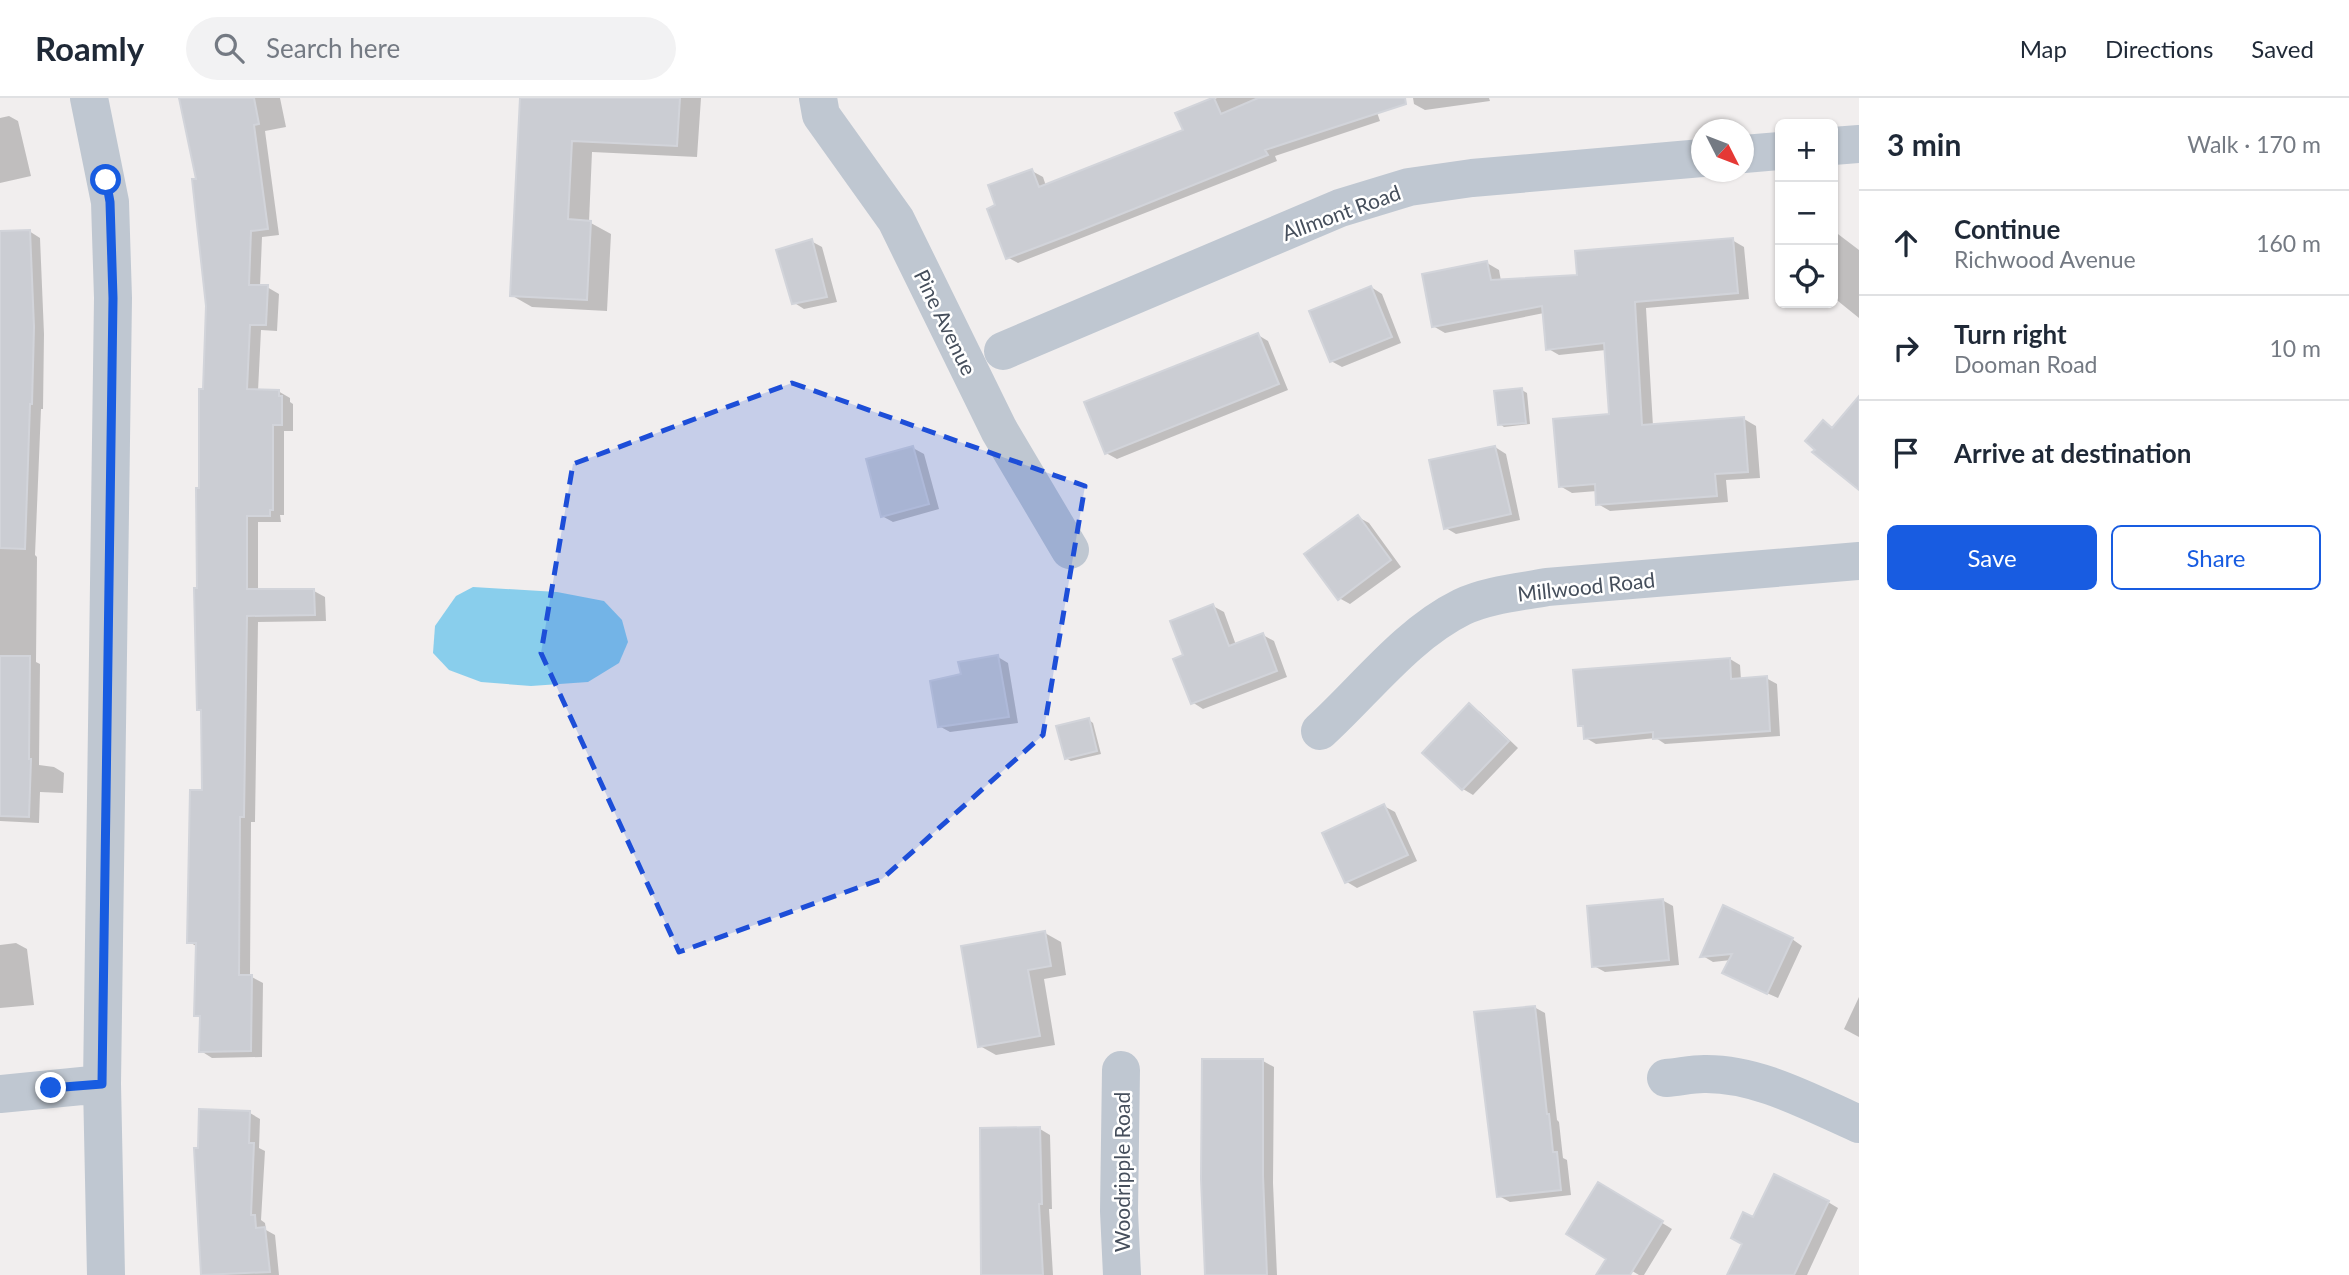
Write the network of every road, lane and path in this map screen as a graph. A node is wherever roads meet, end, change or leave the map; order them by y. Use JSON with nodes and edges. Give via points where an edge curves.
{"nodes":[{"id":1,"x":89,"y":98,"type":"edge"},
{"id":2,"x":818,"y":98,"type":"edge"},
{"id":3,"x":1859,"y":144,"type":"edge"},
{"id":4,"x":1838,"y":146,"type":"edge"},
{"id":5,"x":1775,"y":151,"type":"edge"},
{"id":6,"x":1754,"y":153,"type":"edge"},
{"id":7,"x":1691,"y":159,"type":"edge"},
{"id":8,"x":1003,"y":351,"type":"dead end"},
{"id":9,"x":1070,"y":550,"type":"dead end"},
{"id":10,"x":1859,"y":561,"type":"edge"},
{"id":11,"x":1320,"y":731,"type":"dead end"},
{"id":12,"x":1121,"y":1070,"type":"dead end"},
{"id":13,"x":1666,"y":1078,"type":"dead end"},
{"id":14,"x":102,"y":1084,"type":"junction"},
{"id":15,"x":0,"y":1094,"type":"edge"},
{"id":16,"x":1859,"y":1124,"type":"edge"},
{"id":17,"x":106,"y":1275,"type":"edge"},
{"id":18,"x":1122,"y":1275,"type":"edge"}],
"edges":[{"from":1,"to":14,"type":"street","via":[[110,202],[113,298]]},
{"from":2,"to":9,"type":"street","name":"Pine Avenue","via":[[821,114],[896,220],[999,430]]},
{"from":3,"to":4,"type":"street"},
{"from":5,"to":6,"type":"street"},
{"from":7,"to":8,"type":"street","name":"Allmont Road","via":[[1409,187],[1340,208]]},
{"from":10,"to":11,"type":"street","name":"Millwood Road","via":[[1547,587],[1464,606],[1422,631]]},
{"from":12,"to":18,"type":"street","name":"Woodripple Road"},
{"from":13,"to":16,"type":"street","via":[[1705,1074],[1743,1079]]},
{"from":14,"to":15,"type":"street"},
{"from":14,"to":17,"type":"street"}]}
